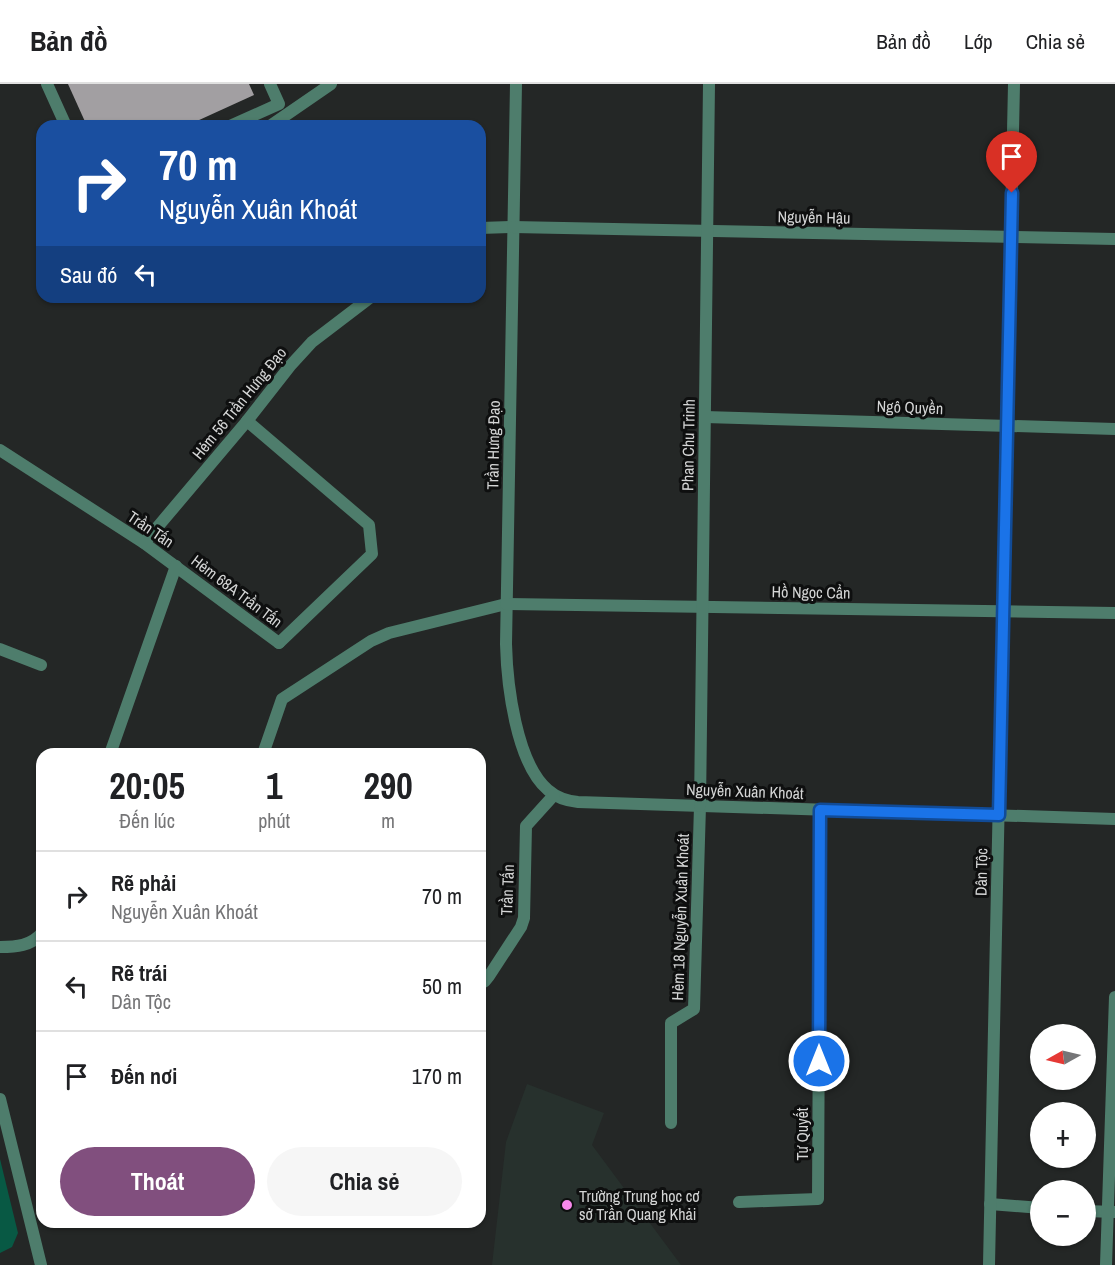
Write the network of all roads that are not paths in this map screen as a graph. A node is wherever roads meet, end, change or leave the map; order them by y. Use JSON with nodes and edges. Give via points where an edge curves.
{"nodes":[{"id":1,"x":47,"y":84,"type":"edge"},
{"id":2,"x":270,"y":84,"type":"edge"},
{"id":3,"x":332,"y":84,"type":"edge"},
{"id":4,"x":516,"y":84,"type":"edge"},
{"id":5,"x":710,"y":84,"type":"edge"},
{"id":6,"x":1014,"y":84,"type":"edge"},
{"id":7,"x":63,"y":120,"type":"edge"},
{"id":8,"x":243,"y":120,"type":"edge"},
{"id":9,"x":279,"y":120,"type":"edge"},
{"id":10,"x":513,"y":227,"type":"junction"},
{"id":11,"x":486,"y":228,"type":"edge"},
{"id":12,"x":707,"y":231,"type":"junction"},
{"id":13,"x":1011,"y":237,"type":"junction"},
{"id":14,"x":1115,"y":239,"type":"edge"},
{"id":15,"x":363,"y":303,"type":"edge"},
{"id":16,"x":705,"y":417,"type":"junction"},
{"id":17,"x":247,"y":421,"type":"junction"},
{"id":18,"x":1007,"y":426,"type":"junction"},
{"id":19,"x":1115,"y":429,"type":"edge"},
{"id":20,"x":0,"y":450,"type":"edge"},
{"id":21,"x":144,"y":543,"type":"junction"},
{"id":22,"x":176,"y":566,"type":"junction"},
{"id":23,"x":506,"y":604,"type":"junction"},
{"id":24,"x":702,"y":607,"type":"junction"},
{"id":25,"x":1003,"y":611,"type":"junction"},
{"id":26,"x":1115,"y":613,"type":"edge"},
{"id":27,"x":0,"y":649,"type":"edge"},
{"id":28,"x":41,"y":665,"type":"dead end"},
{"id":29,"x":112,"y":748,"type":"edge"},
{"id":30,"x":265,"y":748,"type":"edge"},
{"id":31,"x":554,"y":795,"type":"junction"},
{"id":32,"x":700,"y":806,"type":"junction"},
{"id":33,"x":820,"y":810,"type":"junction"},
{"id":34,"x":999,"y":815,"type":"junction"},
{"id":35,"x":1115,"y":819,"type":"edge"},
{"id":36,"x":36,"y":937,"type":"edge"},
{"id":37,"x":0,"y":947,"type":"edge"},
{"id":38,"x":486,"y":980,"type":"edge"},
{"id":39,"x":1115,"y":997,"type":"edge"},
{"id":40,"x":0,"y":1099,"type":"edge"},
{"id":41,"x":671,"y":1123,"type":"dead end"},
{"id":42,"x":739,"y":1202,"type":"dead end"},
{"id":43,"x":990,"y":1204,"type":"junction"},
{"id":44,"x":1030,"y":1207,"type":"edge"},
{"id":45,"x":1096,"y":1211,"type":"edge"},
{"id":46,"x":1112,"y":1212,"type":"edge"},
{"id":47,"x":41,"y":1265,"type":"edge"},
{"id":48,"x":989,"y":1265,"type":"edge"},
{"id":49,"x":1106,"y":1265,"type":"edge"}],
"edges":[{"from":1,"to":7,"type":"street"},
{"from":2,"to":8,"type":"street","via":[[279,104]]},
{"from":3,"to":9,"type":"street"},
{"from":4,"to":10,"type":"street","name":"Trần Hưng Đạo"},
{"from":5,"to":12,"type":"street","name":"Phan Chu Trinh"},
{"from":6,"to":13,"type":"street","name":"Dân Tộc"},
{"from":10,"to":11,"type":"street"},
{"from":10,"to":12,"type":"street","name":"Nguyễn Hậu"},
{"from":10,"to":23,"type":"street","name":"Trần Hưng Đạo"},
{"from":12,"to":13,"type":"street","name":"Nguyễn Hậu"},
{"from":12,"to":16,"type":"street","name":"Phan Chu Trinh"},
{"from":13,"to":14,"type":"street","name":"Nguyễn Hậu"},
{"from":13,"to":18,"type":"street","name":"Dân Tộc"},
{"from":15,"to":17,"type":"street","name":"Hẻm 56 Trần Hưng Đạo","via":[[312,342]]},
{"from":16,"to":18,"type":"street","name":"Ngô Quyền"},
{"from":16,"to":24,"type":"street","name":"Phan Chu Trinh"},
{"from":17,"to":21,"type":"street","name":"Hẻm 56 Trần Hưng Đạo"},
{"from":17,"to":22,"type":"street","name":"Hẻm 68A Trần Tấn","via":[[369,525],[372,555],[279,643]]},
{"from":18,"to":19,"type":"street","name":"Ngô Quyền"},
{"from":18,"to":25,"type":"street","name":"Dân Tộc"},
{"from":20,"to":21,"type":"street","name":"Trần Tấn"},
{"from":21,"to":22,"type":"street","name":"Trần Tấn"},
{"from":22,"to":29,"type":"street","name":"Trần Tấn"},
{"from":23,"to":24,"type":"street","name":"Hồ Ngọc Cẩn"},
{"from":23,"to":30,"type":"street","name":"Hồ Ngọc Cẩn","via":[[380,636],[282,699]]},
{"from":23,"to":31,"type":"street","name":"Trần Hưng Đạo","via":[[507,665],[516,726],[534,771]]},
{"from":24,"to":25,"type":"street","name":"Hồ Ngọc Cẩn"},
{"from":24,"to":32,"type":"street","name":"Phan Chu Trinh"},
{"from":25,"to":26,"type":"street","name":"Hồ Ngọc Cẩn"},
{"from":25,"to":34,"type":"street","name":"Dân Tộc"},
{"from":27,"to":28,"type":"street"},
{"from":31,"to":32,"type":"street","name":"Nguyễn Xuân Khoát","via":[[578,802]]},
{"from":31,"to":38,"type":"street","name":"Trần Tấn","via":[[526,826],[524,918]]},
{"from":32,"to":33,"type":"street","name":"Nguyễn Xuân Khoát"},
{"from":32,"to":41,"type":"street","name":"Hẻm 18 Nguyễn Xuân Khoát","via":[[694,1009],[671,1023]]},
{"from":33,"to":34,"type":"street","name":"Nguyễn Xuân Khoát"},
{"from":33,"to":42,"type":"street","name":"Tự Quyết","via":[[818,1199]]},
{"from":34,"to":35,"type":"street","name":"Nguyễn Xuân Khoát"},
{"from":34,"to":43,"type":"street","name":"Dân Tộc"},
{"from":36,"to":37,"type":"street","via":[[27,944]]},
{"from":39,"to":46,"type":"street"},
{"from":40,"to":47,"type":"street"},
{"from":43,"to":44,"type":"street"},
{"from":43,"to":48,"type":"street","name":"Dân Tộc"},
{"from":45,"to":46,"type":"street"},
{"from":46,"to":49,"type":"street"}]}
